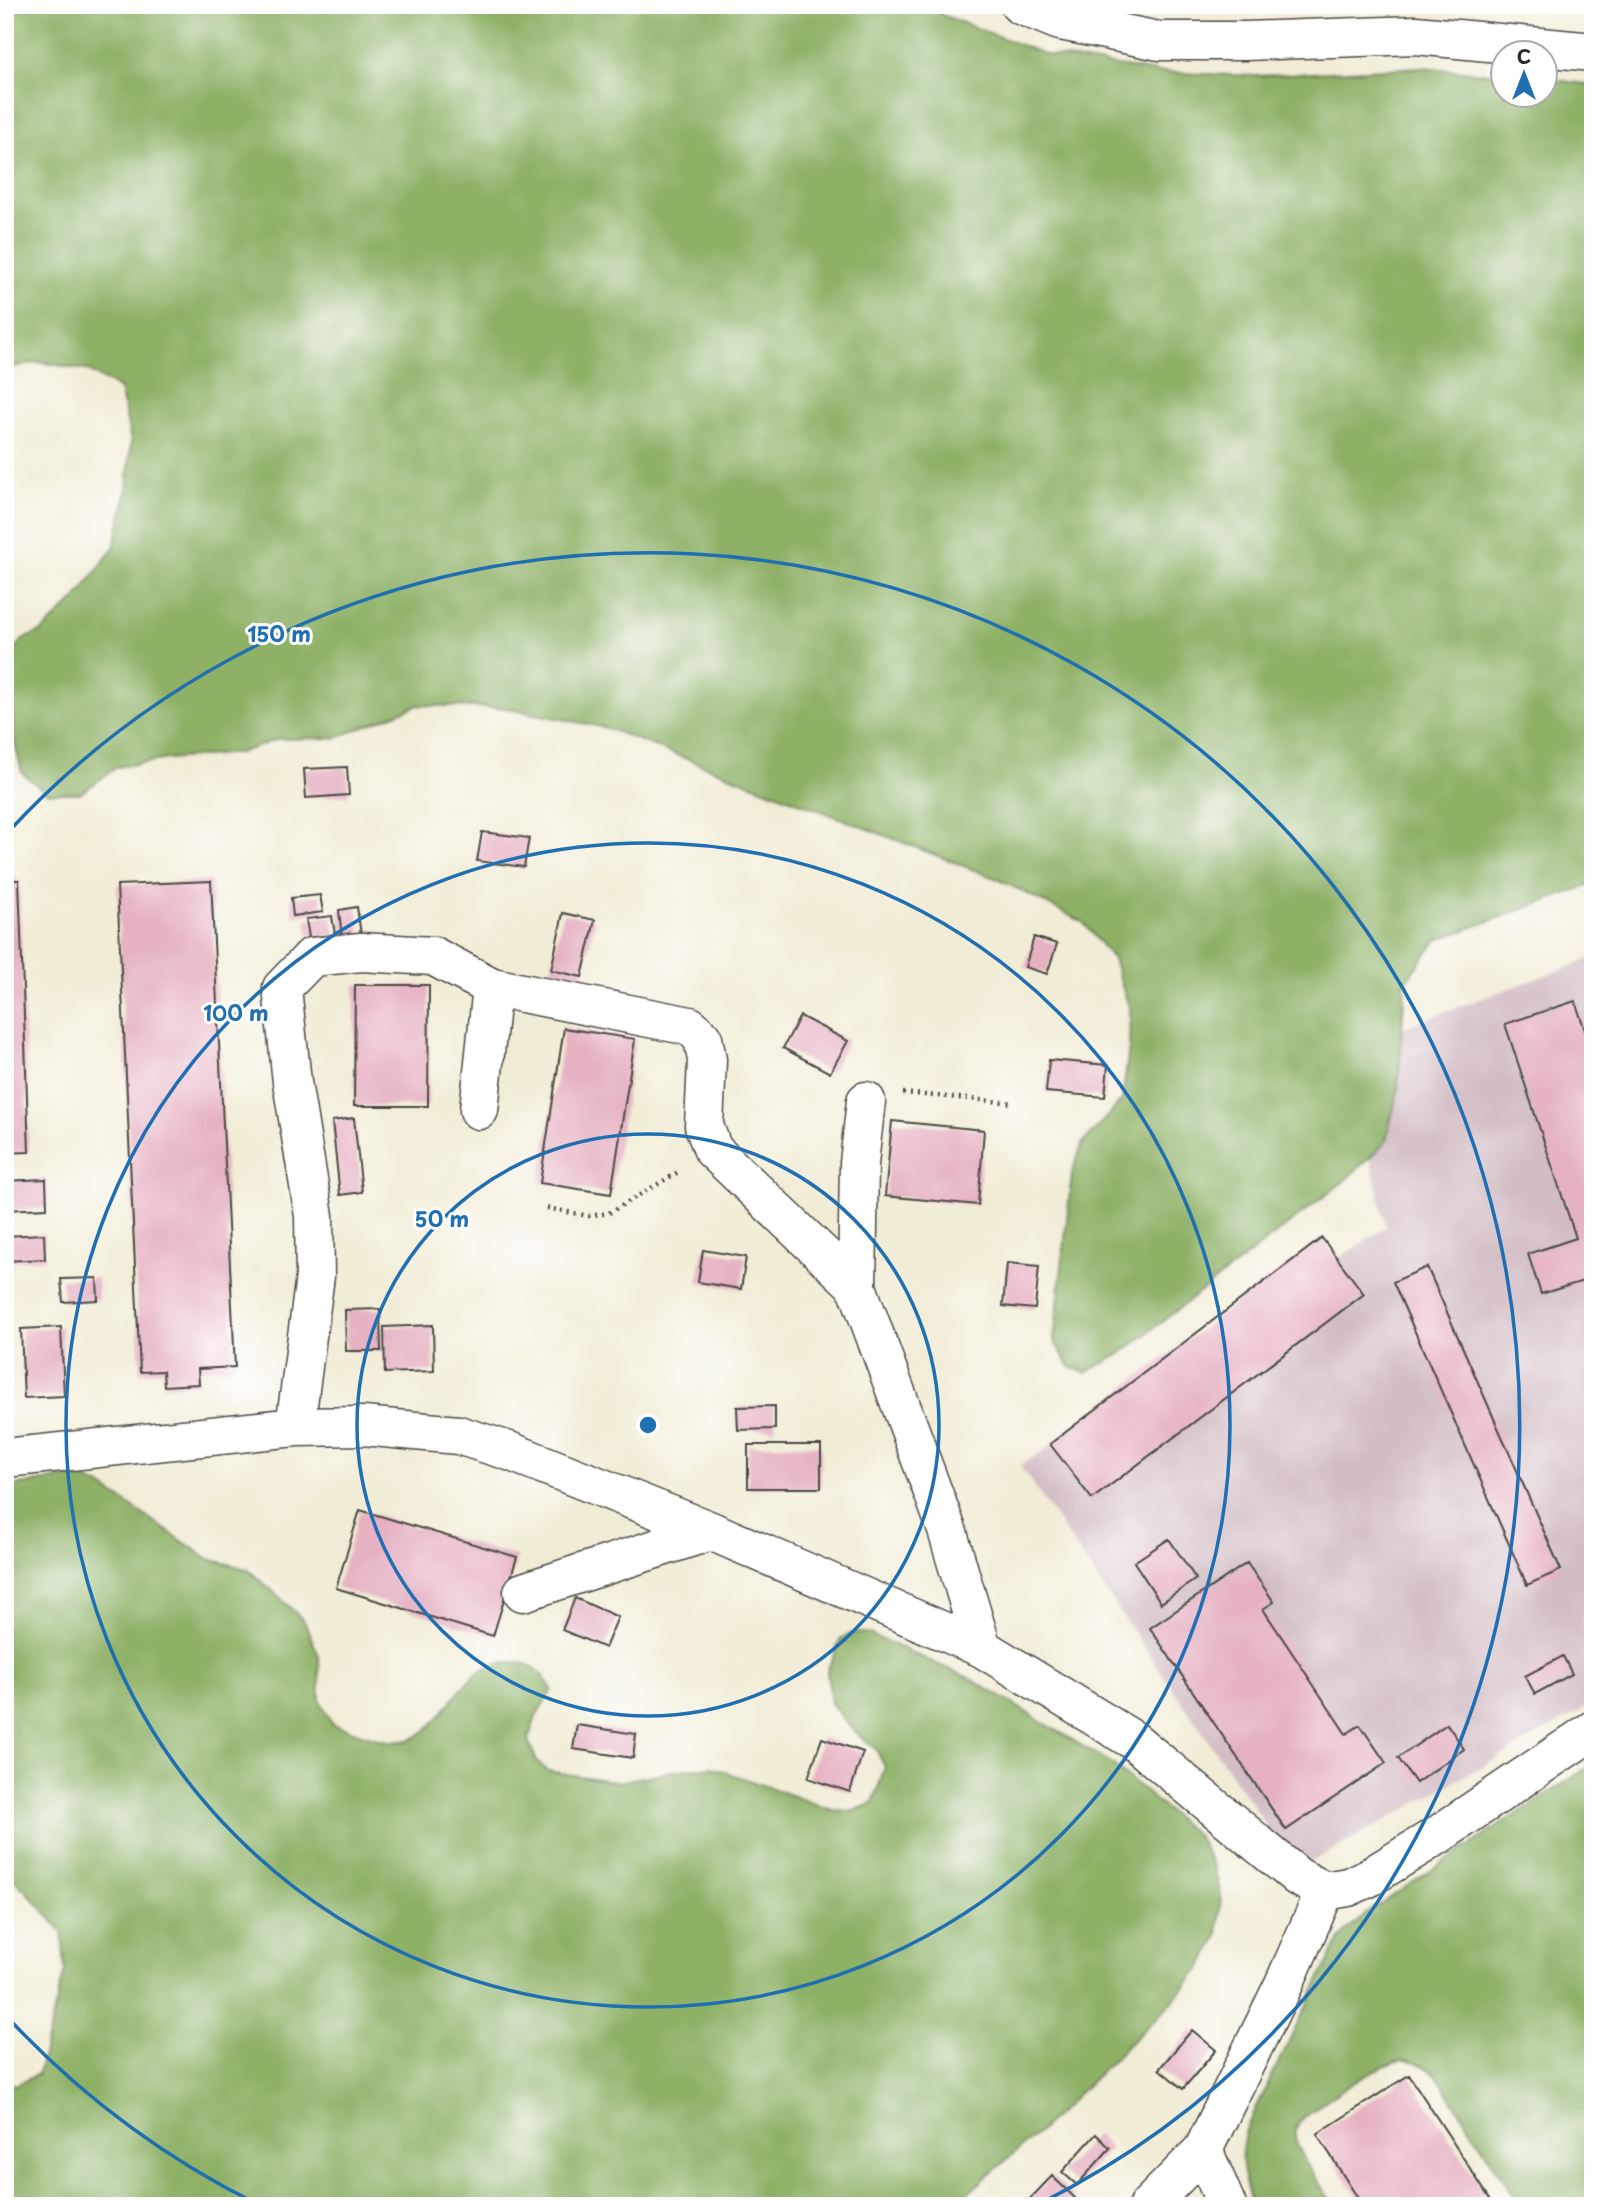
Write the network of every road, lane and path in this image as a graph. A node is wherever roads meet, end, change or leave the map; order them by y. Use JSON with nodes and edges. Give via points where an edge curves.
{"nodes":[{"id":1,"x":1020,"y":5,"type":"edge"},
{"id":2,"x":1593,"y":52,"type":"edge"},
{"id":3,"x":492,"y":987,"type":"junction"},
{"id":4,"x":866,"y":1101,"type":"joint"},
{"id":5,"x":1014,"y":1102,"type":"dead end"},
{"id":6,"x":479,"y":1110,"type":"dead end"},
{"id":7,"x":713,"y":1150,"type":"junction"},
{"id":8,"x":547,"y":1209,"type":"dead end"},
{"id":9,"x":857,"y":1287,"type":"junction"},
{"id":10,"x":295,"y":1427,"type":"junction"},
{"id":11,"x":5,"y":1458,"type":"edge"},
{"id":12,"x":711,"y":1531,"type":"junction"},
{"id":13,"x":523,"y":1592,"type":"dead end"},
{"id":14,"x":982,"y":1648,"type":"junction"},
{"id":15,"x":1593,"y":1730,"type":"edge"},
{"id":16,"x":1325,"y":1891,"type":"junction"},
{"id":17,"x":1203,"y":2150,"type":"junction"},
{"id":18,"x":1148,"y":2206,"type":"edge"},
{"id":19,"x":1227,"y":2206,"type":"edge"}],
"edges":[{"from":1,"to":2,"type":"street","via":[[1060,21],[1159,41],[1416,35]]},
{"from":3,"to":6,"type":"street"},
{"from":3,"to":7,"type":"street","via":[[690,1026],[703,1038],[707,1060],[704,1126]]},
{"from":3,"to":10,"type":"street","via":[[433,956],[361,952],[312,957],[282,988],[314,1216],[315,1276]]},
{"from":4,"to":5,"type":"path","via":[[884,1091]]},
{"from":4,"to":9,"type":"street","via":[[859,1163]]},
{"from":7,"to":8,"type":"path","via":[[608,1213],[589,1216]]},
{"from":7,"to":9,"type":"street"},
{"from":9,"to":14,"type":"street","via":[[947,1530]]},
{"from":10,"to":11,"type":"street"},
{"from":10,"to":12,"type":"street","via":[[376,1427],[458,1435]]},
{"from":12,"to":13,"type":"street"},
{"from":12,"to":14,"type":"street"},
{"from":14,"to":16,"type":"street","via":[[1133,1740],[1298,1877]]},
{"from":15,"to":16,"type":"street","via":[[1370,1877],[1348,1888]]},
{"from":16,"to":17,"type":"street"},
{"from":17,"to":18,"type":"street"},
{"from":17,"to":19,"type":"street"}]}
